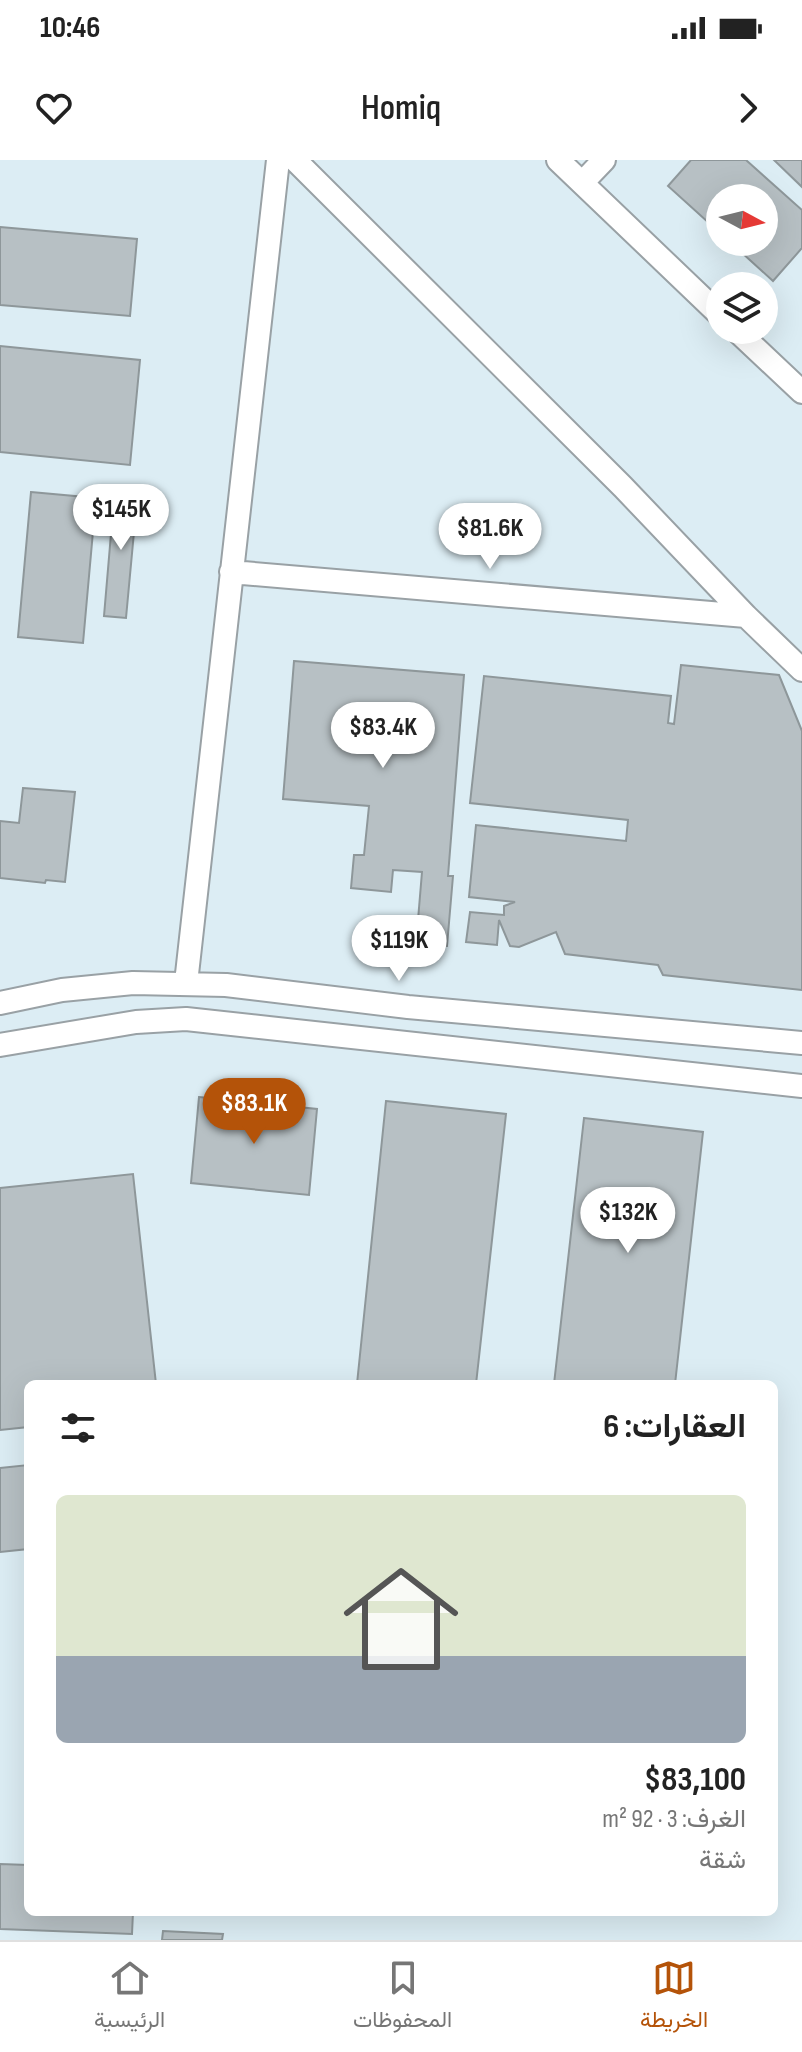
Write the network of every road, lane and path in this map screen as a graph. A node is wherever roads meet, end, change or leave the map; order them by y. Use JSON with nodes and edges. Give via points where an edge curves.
{"nodes":[{"id":1,"x":278,"y":160,"type":"edge"},
{"id":2,"x":295,"y":160,"type":"edge"},
{"id":3,"x":558,"y":160,"type":"edge"},
{"id":4,"x":604,"y":160,"type":"edge"},
{"id":5,"x":582,"y":183,"type":"junction"},
{"id":6,"x":706,"y":302,"type":"edge"},
{"id":7,"x":751,"y":344,"type":"edge"},
{"id":8,"x":802,"y":392,"type":"edge"},
{"id":9,"x":231,"y":572,"type":"junction"},
{"id":10,"x":746,"y":616,"type":"junction"},
{"id":11,"x":802,"y":670,"type":"edge"},
{"id":12,"x":186,"y":983,"type":"junction"},
{"id":13,"x":0,"y":1003,"type":"edge"},
{"id":14,"x":802,"y":1043,"type":"edge"},
{"id":15,"x":0,"y":1045,"type":"edge"},
{"id":16,"x":802,"y":1086,"type":"edge"}],
"edges":[{"from":1,"to":9,"type":"street"},
{"from":2,"to":10,"type":"street"},
{"from":3,"to":5,"type":"street"},
{"from":4,"to":5,"type":"street"},
{"from":5,"to":6,"type":"street"},
{"from":7,"to":8,"type":"street"},
{"from":9,"to":10,"type":"street"},
{"from":9,"to":12,"type":"street"},
{"from":10,"to":11,"type":"street"},
{"from":12,"to":13,"type":"street","via":[[62,990]]},
{"from":12,"to":14,"type":"street"},
{"from":15,"to":16,"type":"street","via":[[186,1019]]}]}
